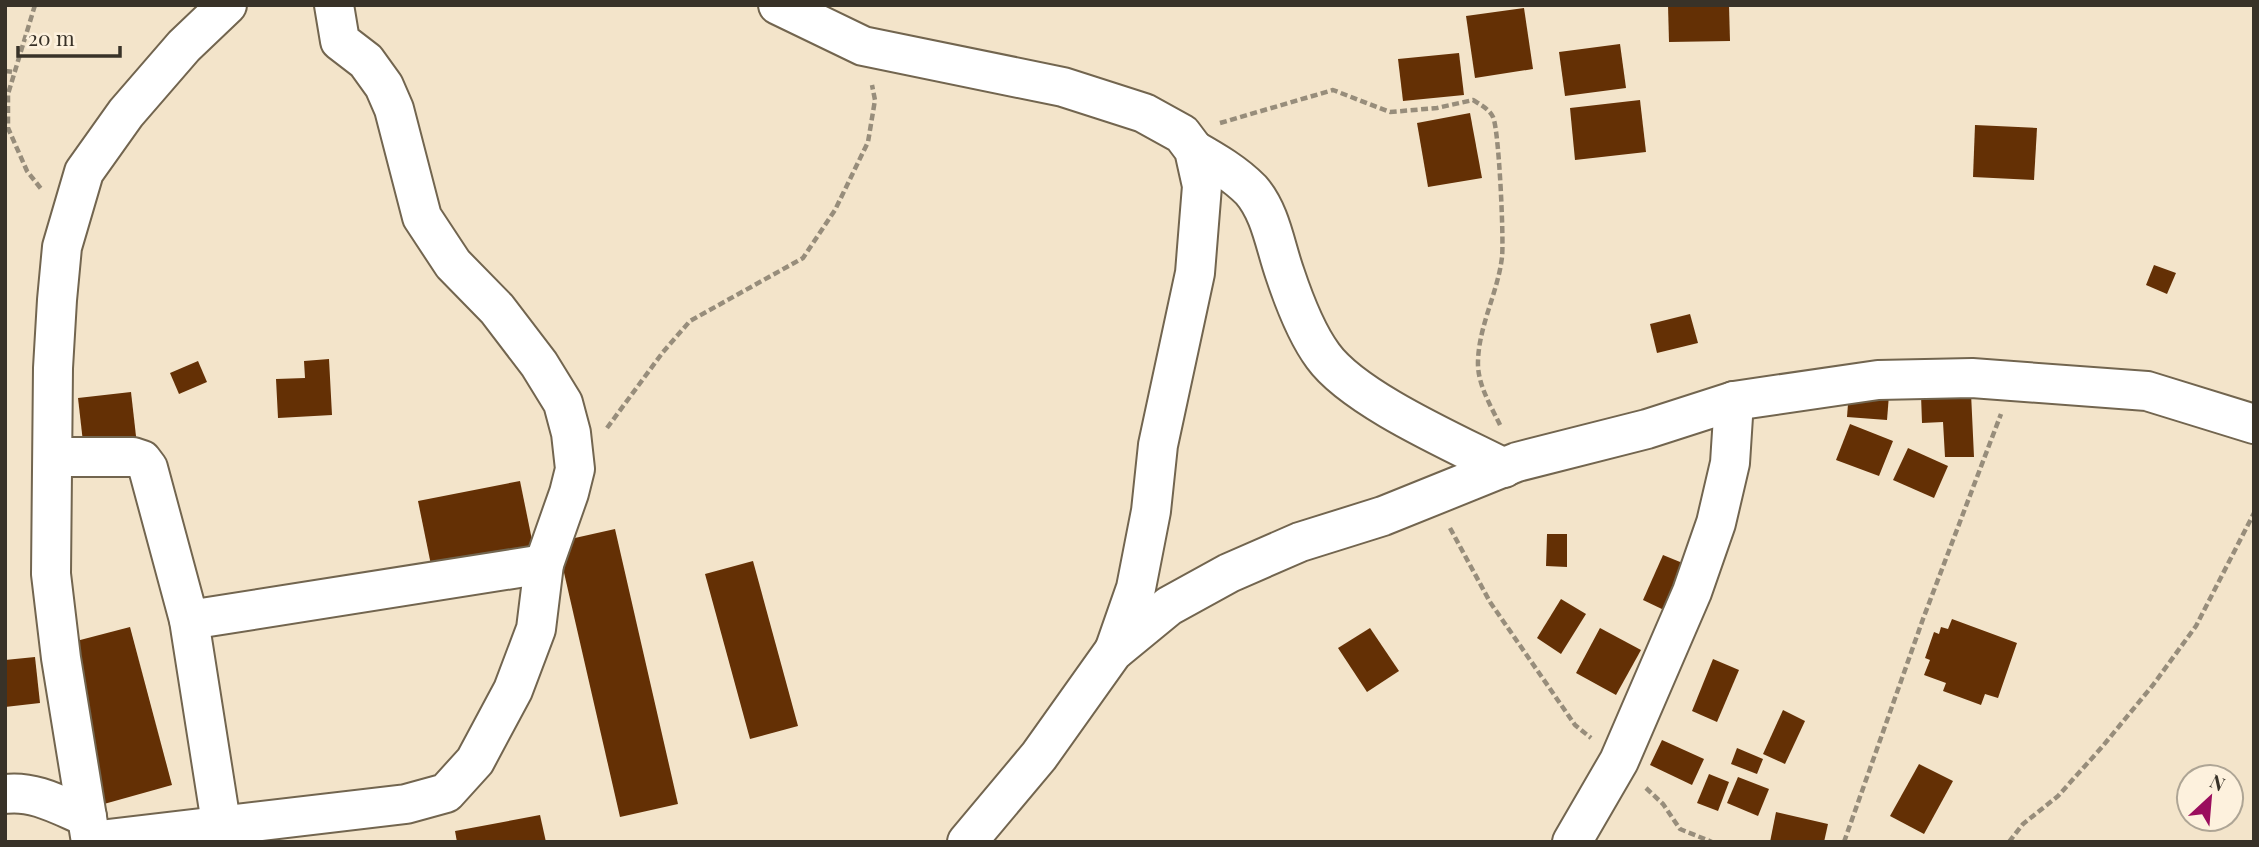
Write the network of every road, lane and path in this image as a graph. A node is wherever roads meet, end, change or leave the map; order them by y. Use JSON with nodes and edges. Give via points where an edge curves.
{"nodes":[{"id":1,"x":35,"y":5,"type":"edge"},
{"id":2,"x":227,"y":5,"type":"edge"},
{"id":3,"x":334,"y":5,"type":"edge"},
{"id":4,"x":778,"y":5,"type":"edge"},
{"id":5,"x":863,"y":46,"type":"junction"},
{"id":6,"x":5,"y":71,"type":"edge"},
{"id":7,"x":14,"y":72,"type":"junction"},
{"id":8,"x":6,"y":129,"type":"edge"},
{"id":9,"x":1188,"y":142,"type":"junction"},
{"id":10,"x":48,"y":195,"type":"dead end"},
{"id":11,"x":2014,"y":381,"type":"junction"},
{"id":12,"x":1734,"y":401,"type":"junction"},
{"id":13,"x":2254,"y":424,"type":"edge"},
{"id":14,"x":52,"y":457,"type":"junction"},
{"id":15,"x":1511,"y":465,"type":"junction"},
{"id":16,"x":575,"y":469,"type":"junction"},
{"id":17,"x":1434,"y":496,"type":"junction"},
{"id":18,"x":2254,"y":513,"type":"edge"},
{"id":19,"x":544,"y":564,"type":"junction"},
{"id":20,"x":189,"y":620,"type":"junction"},
{"id":21,"x":1113,"y":653,"type":"junction"},
{"id":22,"x":1619,"y":761,"type":"junction"},
{"id":23,"x":5,"y":794,"type":"edge"},
{"id":24,"x":90,"y":833,"type":"edge"},
{"id":25,"x":223,"y":834,"type":"edge"},
{"id":26,"x":967,"y":842,"type":"edge"},
{"id":27,"x":1572,"y":842,"type":"edge"},
{"id":28,"x":1712,"y":842,"type":"edge"},
{"id":29,"x":1844,"y":842,"type":"edge"},
{"id":30,"x":2009,"y":842,"type":"edge"}],
"edges":[{"from":1,"to":7,"type":"path"},
{"from":2,"to":14,"type":"street","via":[[126,113],[85,172],[62,247]]},
{"from":3,"to":16,"type":"street","via":[[340,41],[366,61],[394,109],[422,217],[453,264],[496,309],[563,403]]},
{"from":4,"to":5,"type":"street"},
{"from":5,"to":9,"type":"street","via":[[1063,87],[1144,113]]},
{"from":5,"to":16,"type":"path","via":[[875,100],[868,142],[835,210],[803,258],[690,321]]},
{"from":6,"to":7,"type":"path"},
{"from":7,"to":8,"type":"path"},
{"from":8,"to":10,"type":"path","via":[[27,171]]},
{"from":9,"to":15,"type":"street","via":[[1252,192],[1267,216],[1307,327],[1323,356],[1346,380],[1401,414]]},
{"from":9,"to":15,"type":"path","via":[[1333,90],[1390,112],[1473,100],[1486,108],[1494,119],[1503,256],[1477,365]]},
{"from":9,"to":21,"type":"street","via":[[1202,186],[1195,273],[1158,445],[1136,588]]},
{"from":11,"to":12,"type":"street","via":[[1878,380]]},
{"from":11,"to":13,"type":"street","via":[[2147,391]]},
{"from":11,"to":29,"type":"path"},
{"from":12,"to":15,"type":"street"},
{"from":12,"to":22,"type":"street","via":[[1730,463],[1716,523],[1692,592]]},
{"from":14,"to":20,"type":"street","via":[[142,460],[148,468]]},
{"from":14,"to":24,"type":"street","via":[[51,574]]},
{"from":15,"to":17,"type":"street"},
{"from":16,"to":19,"type":"street"},
{"from":17,"to":21,"type":"street","via":[[1300,542],[1229,573],[1169,606]]},
{"from":17,"to":22,"type":"path","via":[[1490,603],[1556,698],[1575,725]]},
{"from":18,"to":30,"type":"path","via":[[2196,626],[2153,685],[2058,796],[2023,824]]},
{"from":19,"to":20,"type":"street"},
{"from":19,"to":25,"type":"street","via":[[537,629],[513,690],[475,761],[446,793],[406,804]]},
{"from":20,"to":25,"type":"street"},
{"from":21,"to":26,"type":"street","via":[[1040,756]]},
{"from":22,"to":27,"type":"street"},
{"from":22,"to":28,"type":"path","via":[[1634,771],[1679,829]]},
{"from":23,"to":24,"type":"street","via":[[35,796]]},
{"from":24,"to":25,"type":"street"}]}
